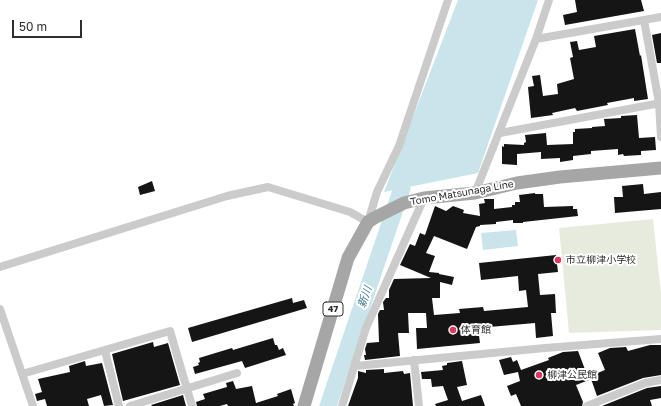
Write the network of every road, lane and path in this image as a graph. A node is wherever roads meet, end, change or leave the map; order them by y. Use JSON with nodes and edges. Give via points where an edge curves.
{"nodes":[{"id":1,"x":448,"y":0,"type":"edge"},
{"id":2,"x":550,"y":0,"type":"edge"},
{"id":3,"x":661,"y":17,"type":"edge"},
{"id":4,"x":644,"y":20,"type":"junction"},
{"id":5,"x":536,"y":39,"type":"junction"},
{"id":6,"x":660,"y":103,"type":"edge"},
{"id":7,"x":500,"y":133,"type":"junction"},
{"id":8,"x":661,"y":137,"type":"edge"},
{"id":9,"x":661,"y":168,"type":"edge"},
{"id":10,"x":475,"y":193,"type":"junction"},
{"id":11,"x":422,"y":198,"type":"junction"},
{"id":12,"x":371,"y":220,"type":"junction"},
{"id":13,"x":0,"y":267,"type":"edge"},
{"id":14,"x":0,"y":309,"type":"edge"},
{"id":15,"x":661,"y":339,"type":"edge"},
{"id":16,"x":105,"y":351,"type":"junction"},
{"id":17,"x":414,"y":360,"type":"junction"},
{"id":18,"x":355,"y":366,"type":"junction"},
{"id":19,"x":237,"y":373,"type":"dead end"},
{"id":20,"x":22,"y":374,"type":"junction"},
{"id":21,"x":661,"y":380,"type":"edge"},
{"id":22,"x":187,"y":389,"type":"junction"},
{"id":23,"x":33,"y":406,"type":"edge"},
{"id":24,"x":119,"y":406,"type":"edge"},
{"id":25,"x":130,"y":406,"type":"edge"},
{"id":26,"x":192,"y":406,"type":"edge"},
{"id":27,"x":304,"y":406,"type":"edge"},
{"id":28,"x":342,"y":406,"type":"edge"},
{"id":29,"x":419,"y":406,"type":"edge"},
{"id":30,"x":587,"y":406,"type":"edge"}],
"edges":[{"from":1,"to":12,"type":"street","via":[[399,146],[377,192]]},
{"from":2,"to":5,"type":"street"},
{"from":3,"to":4,"type":"street"},
{"from":4,"to":5,"type":"street"},
{"from":4,"to":6,"type":"street"},
{"from":5,"to":7,"type":"street"},
{"from":6,"to":7,"type":"street"},
{"from":6,"to":8,"type":"street"},
{"from":7,"to":10,"type":"street"},
{"from":9,"to":10,"type":"main road","name":"Tomo Matsunaga Line","via":[[560,177]]},
{"from":10,"to":11,"type":"main road","name":"Tomo Matsunaga Line"},
{"from":11,"to":12,"type":"main road","name":"Tomo Matsunaga Line","via":[[404,203]]},
{"from":11,"to":18,"type":"street","via":[[366,328]]},
{"from":12,"to":13,"type":"street","via":[[268,187],[228,196]]},
{"from":12,"to":27,"type":"main road","number":"47","via":[[348,258]]},
{"from":14,"to":20,"type":"street"},
{"from":15,"to":17,"type":"street"},
{"from":16,"to":20,"type":"street"},
{"from":16,"to":22,"type":"street","via":[[170,331]]},
{"from":16,"to":24,"type":"street"},
{"from":17,"to":18,"type":"street"},
{"from":17,"to":29,"type":"street"},
{"from":18,"to":28,"type":"street"},
{"from":19,"to":22,"type":"street"},
{"from":20,"to":23,"type":"street"},
{"from":21,"to":30,"type":"street","via":[[645,383]]},
{"from":22,"to":25,"type":"street"},
{"from":22,"to":26,"type":"street"}]}
